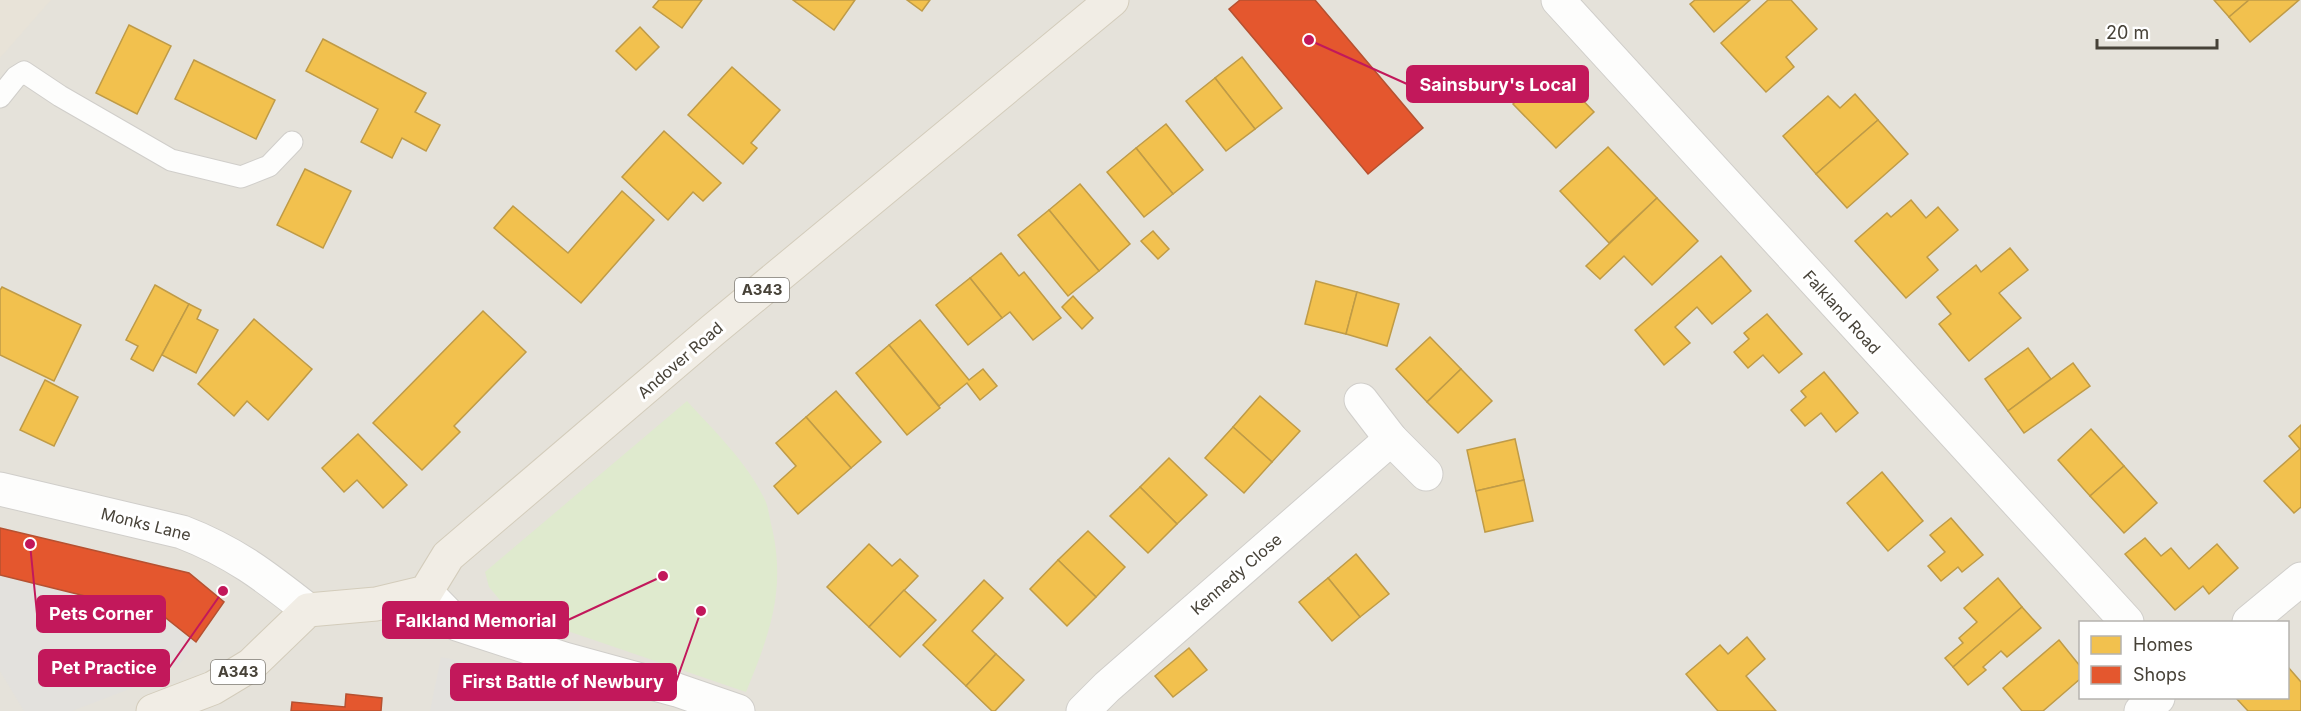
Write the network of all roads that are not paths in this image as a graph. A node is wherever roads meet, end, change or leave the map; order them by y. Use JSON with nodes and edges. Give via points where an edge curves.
{"nodes":[{"id":1,"x":1112,"y":0,"type":"edge"},
{"id":2,"x":1558,"y":0,"type":"edge"},
{"id":3,"x":0,"y":97,"type":"edge"},
{"id":4,"x":292,"y":142,"type":"dead end"},
{"id":5,"x":1361,"y":400,"type":"dead end"},
{"id":6,"x":1391,"y":439,"type":"junction"},
{"id":7,"x":1426,"y":474,"type":"dead end"},
{"id":8,"x":0,"y":489,"type":"edge"},
{"id":9,"x":2301,"y":579,"type":"edge"},
{"id":10,"x":426,"y":592,"type":"junction"},
{"id":11,"x":308,"y":610,"type":"junction"},
{"id":12,"x":2126,"y":621,"type":"edge"},
{"id":13,"x":2250,"y":621,"type":"edge"},
{"id":14,"x":2157,"y":699,"type":"edge"},
{"id":15,"x":676,"y":701,"type":"edge"},
{"id":16,"x":153,"y":711,"type":"edge"},
{"id":17,"x":738,"y":711,"type":"edge"},
{"id":18,"x":1083,"y":711,"type":"edge"},
{"id":19,"x":2141,"y":711,"type":"edge"}],
"edges":[{"from":1,"to":10,"type":"main road","name":"Andover Road","number":"A343","via":[[713,330],[448,556]]},
{"from":2,"to":12,"type":"street","name":"Falkland Road"},
{"from":3,"to":4,"type":"lane","via":[[24,72],[171,160],[241,177],[269,166]]},
{"from":5,"to":6,"type":"street"},
{"from":6,"to":7,"type":"street"},
{"from":6,"to":18,"type":"street","name":"Kennedy Close"},
{"from":8,"to":11,"type":"street","name":"Monks Lane","via":[[207,541],[236,556]]},
{"from":9,"to":13,"type":"street"},
{"from":10,"to":11,"type":"main road","via":[[376,604]]},
{"from":10,"to":15,"type":"street","via":[[457,624]]},
{"from":11,"to":16,"type":"main road","number":"A343","via":[[251,665],[213,688]]},
{"from":14,"to":19,"type":"street"},
{"from":15,"to":17,"type":"street"}]}
